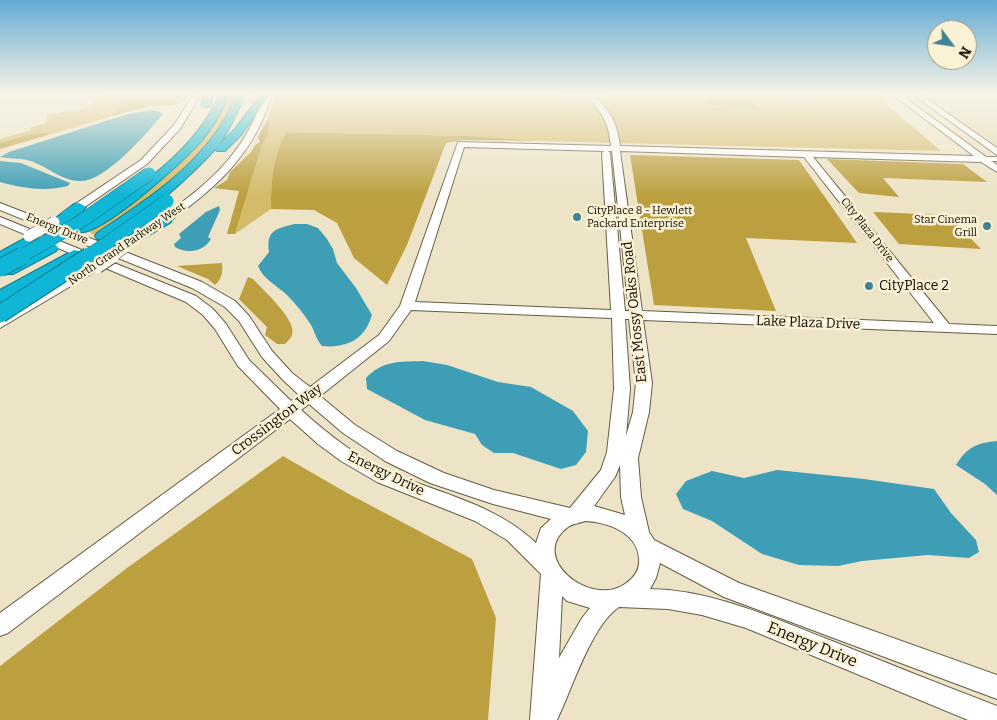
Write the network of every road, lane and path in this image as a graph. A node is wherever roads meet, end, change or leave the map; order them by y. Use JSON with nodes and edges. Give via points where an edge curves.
{"nodes":[{"id":1,"x":177,"y":128,"type":"edge"},
{"id":2,"x":191,"y":128,"type":"edge"},
{"id":3,"x":206,"y":128,"type":"edge"},
{"id":4,"x":225,"y":128,"type":"edge"},
{"id":5,"x":233,"y":128,"type":"edge"},
{"id":6,"x":241,"y":128,"type":"edge"},
{"id":7,"x":255,"y":128,"type":"edge"},
{"id":8,"x":613,"y":128,"type":"edge"},
{"id":9,"x":940,"y":128,"type":"edge"},
{"id":10,"x":963,"y":128,"type":"edge"},
{"id":11,"x":608,"y":145,"type":"junction"},
{"id":12,"x":222,"y":148,"type":"junction"},
{"id":13,"x":968,"y":148,"type":"junction"},
{"id":14,"x":997,"y":152,"type":"edge"},
{"id":15,"x":807,"y":155,"type":"junction"},
{"id":16,"x":992,"y":159,"type":"edge"},
{"id":17,"x":997,"y":169,"type":"edge"},
{"id":18,"x":614,"y":190,"type":"junction"},
{"id":19,"x":0,"y":206,"type":"edge"},
{"id":20,"x":79,"y":208,"type":"joint"},
{"id":21,"x":0,"y":220,"type":"edge"},
{"id":22,"x":165,"y":220,"type":"joint"},
{"id":23,"x":31,"y":237,"type":"junction"},
{"id":24,"x":613,"y":241,"type":"junction"},
{"id":25,"x":627,"y":242,"type":"junction"},
{"id":26,"x":0,"y":253,"type":"edge"},
{"id":27,"x":0,"y":258,"type":"edge"},
{"id":28,"x":94,"y":264,"type":"junction"},
{"id":29,"x":0,"y":268,"type":"edge"},
{"id":30,"x":0,"y":276,"type":"edge"},
{"id":31,"x":197,"y":285,"type":"junction"},
{"id":32,"x":180,"y":294,"type":"junction"},
{"id":33,"x":0,"y":296,"type":"edge"},
{"id":34,"x":407,"y":306,"type":"junction"},
{"id":35,"x":0,"y":314,"type":"edge"},
{"id":36,"x":619,"y":315,"type":"junction"},
{"id":37,"x":636,"y":316,"type":"junction"},
{"id":38,"x":0,"y":324,"type":"edge"},
{"id":39,"x":944,"y":328,"type":"junction"},
{"id":40,"x":997,"y":330,"type":"edge"},
{"id":41,"x":310,"y":395,"type":"junction"},
{"id":42,"x":291,"y":410,"type":"junction"},
{"id":43,"x":573,"y":515,"type":"junction"},
{"id":44,"x":643,"y":541,"type":"junction"},
{"id":45,"x":550,"y":572,"type":"junction"},
{"id":46,"x":615,"y":598,"type":"junction"},
{"id":47,"x":0,"y":626,"type":"edge"},
{"id":48,"x":997,"y":687,"type":"edge"},
{"id":49,"x":997,"y":719,"type":"edge"},
{"id":50,"x":544,"y":720,"type":"edge"}],
"edges":[{"from":1,"to":20,"type":"street","via":[[137,167]]},
{"from":2,"to":29,"type":"highway","bridge":true,"via":[[174,152],[150,174],[86,218]]},
{"from":3,"to":30,"type":"highway","via":[[180,158],[137,194],[84,229]]},
{"from":4,"to":33,"type":"highway","name":"North Grand Parkway West","via":[[204,155],[148,204],[74,254]]},
{"from":5,"to":12,"type":"highway"},
{"from":6,"to":12,"type":"highway"},
{"from":7,"to":22,"type":"street","name":"North Grand Parkway West","via":[[247,143],[218,175]]},
{"from":8,"to":11,"type":"street","name":"East Mossy Oaks Road"},
{"from":9,"to":13,"type":"street"},
{"from":10,"to":14,"type":"street"},
{"from":11,"to":15,"type":"street"},
{"from":11,"to":18,"type":"street","name":"East Mossy Oaks Road"},
{"from":11,"to":34,"type":"street","name":"Crossington Way","via":[[461,144]]},
{"from":12,"to":35,"type":"highway","bridge":true,"via":[[167,201]]},
{"from":13,"to":16,"type":"street"},
{"from":13,"to":16,"type":"street"},
{"from":15,"to":16,"type":"street"},
{"from":15,"to":39,"type":"street","name":"City Plaza Drive"},
{"from":16,"to":17,"type":"street"},
{"from":18,"to":24,"type":"street","name":"East Mossy Oaks Road"},
{"from":18,"to":25,"type":"street","name":"East Mossy Oaks Road"},
{"from":19,"to":31,"type":"street","name":"Energy Drive"},
{"from":20,"to":23,"type":"highway","bridge":true},
{"from":21,"to":32,"type":"street","name":"Energy Drive"},
{"from":22,"to":28,"type":"highway"},
{"from":23,"to":26,"type":"street"},
{"from":23,"to":27,"type":"highway"},
{"from":24,"to":25,"type":"street"},
{"from":24,"to":36,"type":"street","name":"East Mossy Oaks Road"},
{"from":25,"to":37,"type":"street","name":"East Mossy Oaks Road"},
{"from":28,"to":35,"type":"highway"},
{"from":28,"to":38,"type":"street","name":"North Grand Parkway West"},
{"from":31,"to":32,"type":"street"},
{"from":31,"to":41,"type":"street","name":"Energy Drive","via":[[230,304],[267,354]]},
{"from":32,"to":42,"type":"street","name":"Energy Drive","via":[[208,312],[243,363]]},
{"from":34,"to":36,"type":"street","name":"Lake Plaza Drive"},
{"from":34,"to":41,"type":"street","name":"Crossington Way","via":[[374,347]]},
{"from":36,"to":37,"type":"street","name":"Lake Plaza Drive"},
{"from":36,"to":43,"type":"street","name":"East Mossy Oaks Road","via":[[622,389],[616,452],[609,472]]},
{"from":37,"to":39,"type":"street","name":"Lake Plaza Drive"},
{"from":37,"to":44,"type":"street","name":"East Mossy Oaks Road","via":[[644,383],[629,458],[631,497]]},
{"from":39,"to":40,"type":"street","name":"Lake Plaza Drive"},
{"from":41,"to":42,"type":"street","name":"Crossington Way"},
{"from":41,"to":43,"type":"street","name":"Energy Drive","via":[[349,429],[390,456],[437,478],[493,497]]},
{"from":42,"to":45,"type":"street","name":"Energy Drive","via":[[324,440],[384,477],[482,516],[514,534]]},
{"from":42,"to":47,"type":"street","name":"Crossington Way"},
{"from":43,"to":44,"type":"street","via":[[600,513],[615,518],[629,525]]},
{"from":43,"to":45,"type":"street","via":[[556,525],[547,537],[544,552]]},
{"from":44,"to":46,"type":"street","via":[[649,567],[644,580],[634,590]]},
{"from":44,"to":48,"type":"street","name":"Energy Drive","via":[[732,590]]},
{"from":45,"to":46,"type":"street","via":[[565,588],[582,597]]},
{"from":45,"to":50,"type":"street"},
{"from":46,"to":49,"type":"street","name":"Energy Drive","via":[[668,599],[749,619]]},
{"from":46,"to":50,"type":"street","via":[[590,625],[571,657]]}]}
